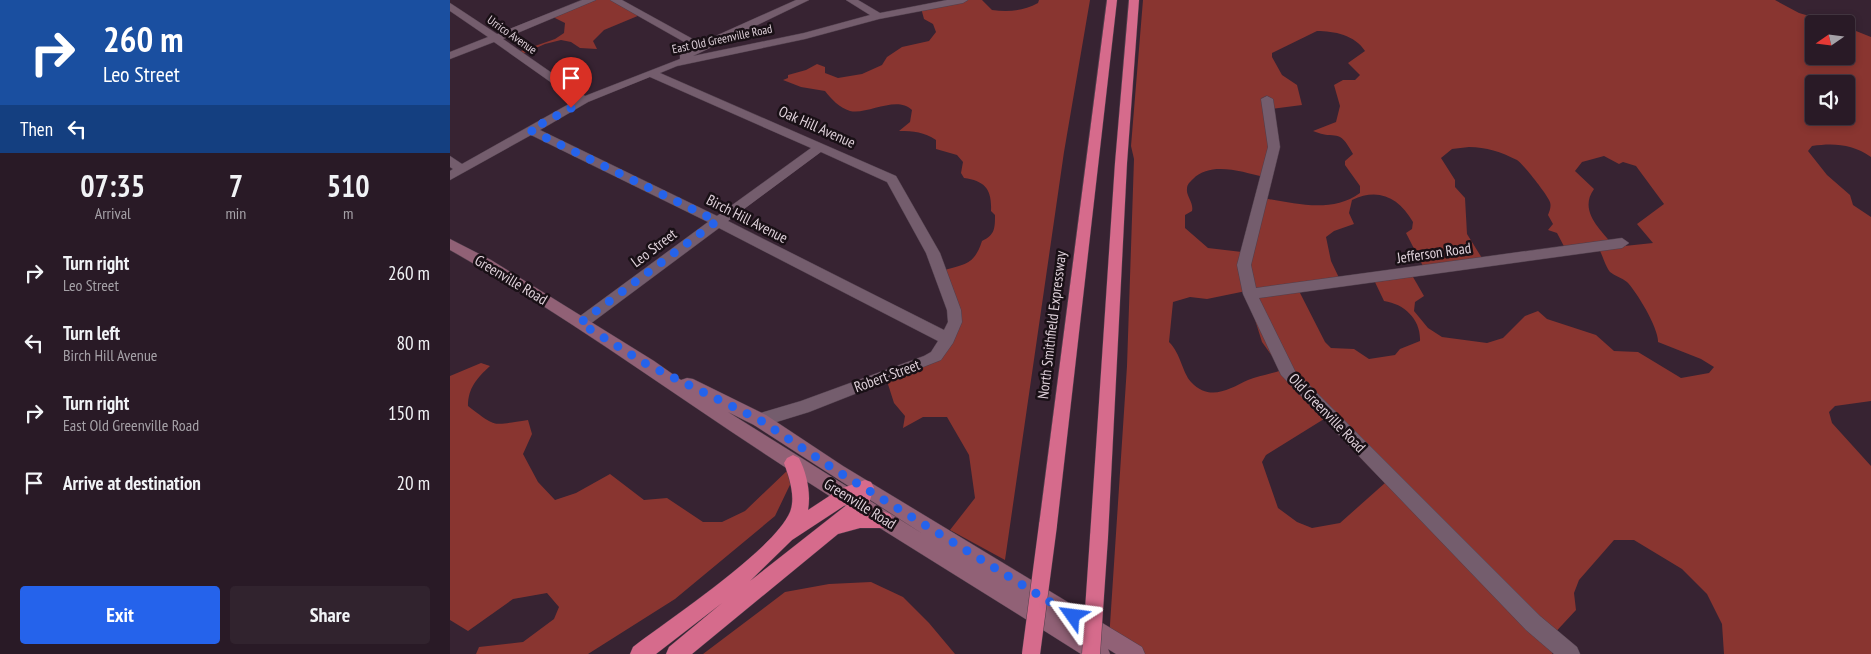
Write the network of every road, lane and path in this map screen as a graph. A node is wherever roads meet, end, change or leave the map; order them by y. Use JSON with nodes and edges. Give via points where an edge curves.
{"nodes":[{"id":1,"x":591,"y":0,"type":"edge"},
{"id":2,"x":615,"y":0,"type":"edge"},
{"id":3,"x":804,"y":0,"type":"edge"},
{"id":4,"x":851,"y":0,"type":"edge"},
{"id":5,"x":963,"y":0,"type":"edge"},
{"id":6,"x":1112,"y":0,"type":"edge"},
{"id":7,"x":1134,"y":0,"type":"edge"},
{"id":8,"x":450,"y":6,"type":"edge"},
{"id":9,"x":878,"y":16,"type":"junction"},
{"id":10,"x":494,"y":39,"type":"junction"},
{"id":11,"x":700,"y":48,"type":"junction"},
{"id":12,"x":450,"y":56,"type":"edge"},
{"id":13,"x":674,"y":63,"type":"junction"},
{"id":14,"x":651,"y":72,"type":"junction"},
{"id":15,"x":1267,"y":99,"type":"dead end"},
{"id":16,"x":584,"y":100,"type":"junction"},
{"id":17,"x":530,"y":130,"type":"junction"},
{"id":18,"x":820,"y":146,"type":"junction"},
{"id":19,"x":450,"y":160,"type":"edge"},
{"id":20,"x":456,"y":173,"type":"edge"},
{"id":21,"x":717,"y":221,"type":"junction"},
{"id":22,"x":450,"y":244,"type":"edge"},
{"id":23,"x":1622,"y":244,"type":"dead end"},
{"id":24,"x":933,"y":253,"type":"joint"},
{"id":25,"x":1250,"y":294,"type":"junction"},
{"id":26,"x":580,"y":323,"type":"junction"},
{"id":27,"x":948,"y":339,"type":"junction"},
{"id":28,"x":648,"y":365,"type":"junction"},
{"id":29,"x":760,"y":420,"type":"junction"},
{"id":30,"x":793,"y":463,"type":"junction"},
{"id":31,"x":857,"y":496,"type":"junction"},
{"id":32,"x":884,"y":520,"type":"junction"},
{"id":33,"x":829,"y":530,"type":"junction"},
{"id":34,"x":785,"y":535,"type":"junction"},
{"id":35,"x":640,"y":654,"type":"edge"},
{"id":36,"x":676,"y":654,"type":"edge"},
{"id":37,"x":1031,"y":654,"type":"edge"},
{"id":38,"x":1090,"y":654,"type":"edge"},
{"id":39,"x":1100,"y":654,"type":"edge"},
{"id":40,"x":1135,"y":654,"type":"edge"},
{"id":41,"x":1570,"y":654,"type":"edge"}],
"edges":[{"from":1,"to":10,"type":"street"},
{"from":2,"to":11,"type":"street"},
{"from":3,"to":11,"type":"street"},
{"from":4,"to":9,"type":"street"},
{"from":5,"to":9,"type":"street","name":"East Old Greenville Road"},
{"from":6,"to":37,"type":"highway","name":"North Smithfield Expressway","bridge":true},
{"from":7,"to":38,"type":"highway","bridge":true},
{"from":8,"to":10,"type":"street","name":"Urrico Avenue"},
{"from":9,"to":13,"type":"street","name":"East Old Greenville Road","via":[[805,36]]},
{"from":10,"to":12,"type":"street"},
{"from":10,"to":16,"type":"street","name":"Urrico Avenue"},
{"from":11,"to":13,"type":"street"},
{"from":13,"to":14,"type":"street","name":"East Old Greenville Road"},
{"from":14,"to":16,"type":"street","name":"East Old Greenville Road"},
{"from":14,"to":18,"type":"street","name":"Oak Hill Avenue"},
{"from":15,"to":25,"type":"street","name":"Old Greenville Road","via":[[1274,147],[1244,265]]},
{"from":16,"to":17,"type":"street","name":"East Old Greenville Road"},
{"from":17,"to":20,"type":"street","name":"East Old Greenville Road"},
{"from":17,"to":21,"type":"street","name":"Birch Hill Avenue"},
{"from":18,"to":21,"type":"street","name":"Leo Street"},
{"from":18,"to":24,"type":"street","name":"Oak Hill Avenue","via":[[892,179]]},
{"from":19,"to":20,"type":"street"},
{"from":21,"to":26,"type":"street","name":"Leo Street"},
{"from":21,"to":27,"type":"street","name":"Birch Hill Avenue"},
{"from":22,"to":26,"type":"main road","name":"Greenville Road"},
{"from":23,"to":25,"type":"street","name":"Jefferson Road"},
{"from":24,"to":27,"type":"street","name":"Robert Street","via":[[954,310],[955,322]]},
{"from":25,"to":41,"type":"street","name":"Old Greenville Road","via":[[1289,375],[1533,623]]},
{"from":26,"to":28,"type":"main road","name":"Greenville Road"},
{"from":27,"to":29,"type":"street","name":"Robert Street","via":[[936,356],[918,366]]},
{"from":28,"to":29,"type":"main road","name":"Greenville Road"},
{"from":28,"to":30,"type":"main road","name":"Greenville Road"},
{"from":29,"to":31,"type":"main road","name":"Greenville Road"},
{"from":30,"to":31,"type":"main road","name":"Greenville Road"},
{"from":30,"to":34,"type":"highway","via":[[800,486],[800,504],[798,516]]},
{"from":31,"to":32,"type":"main road","name":"Greenville Road"},
{"from":31,"to":33,"type":"highway"},
{"from":31,"to":34,"type":"highway"},
{"from":31,"to":40,"type":"main road","name":"Greenville Road"},
{"from":32,"to":33,"type":"highway","via":[[860,520]]},
{"from":32,"to":39,"type":"main road","name":"Greenville Road"},
{"from":33,"to":36,"type":"highway"},
{"from":34,"to":35,"type":"highway","via":[[747,571]]}]}
